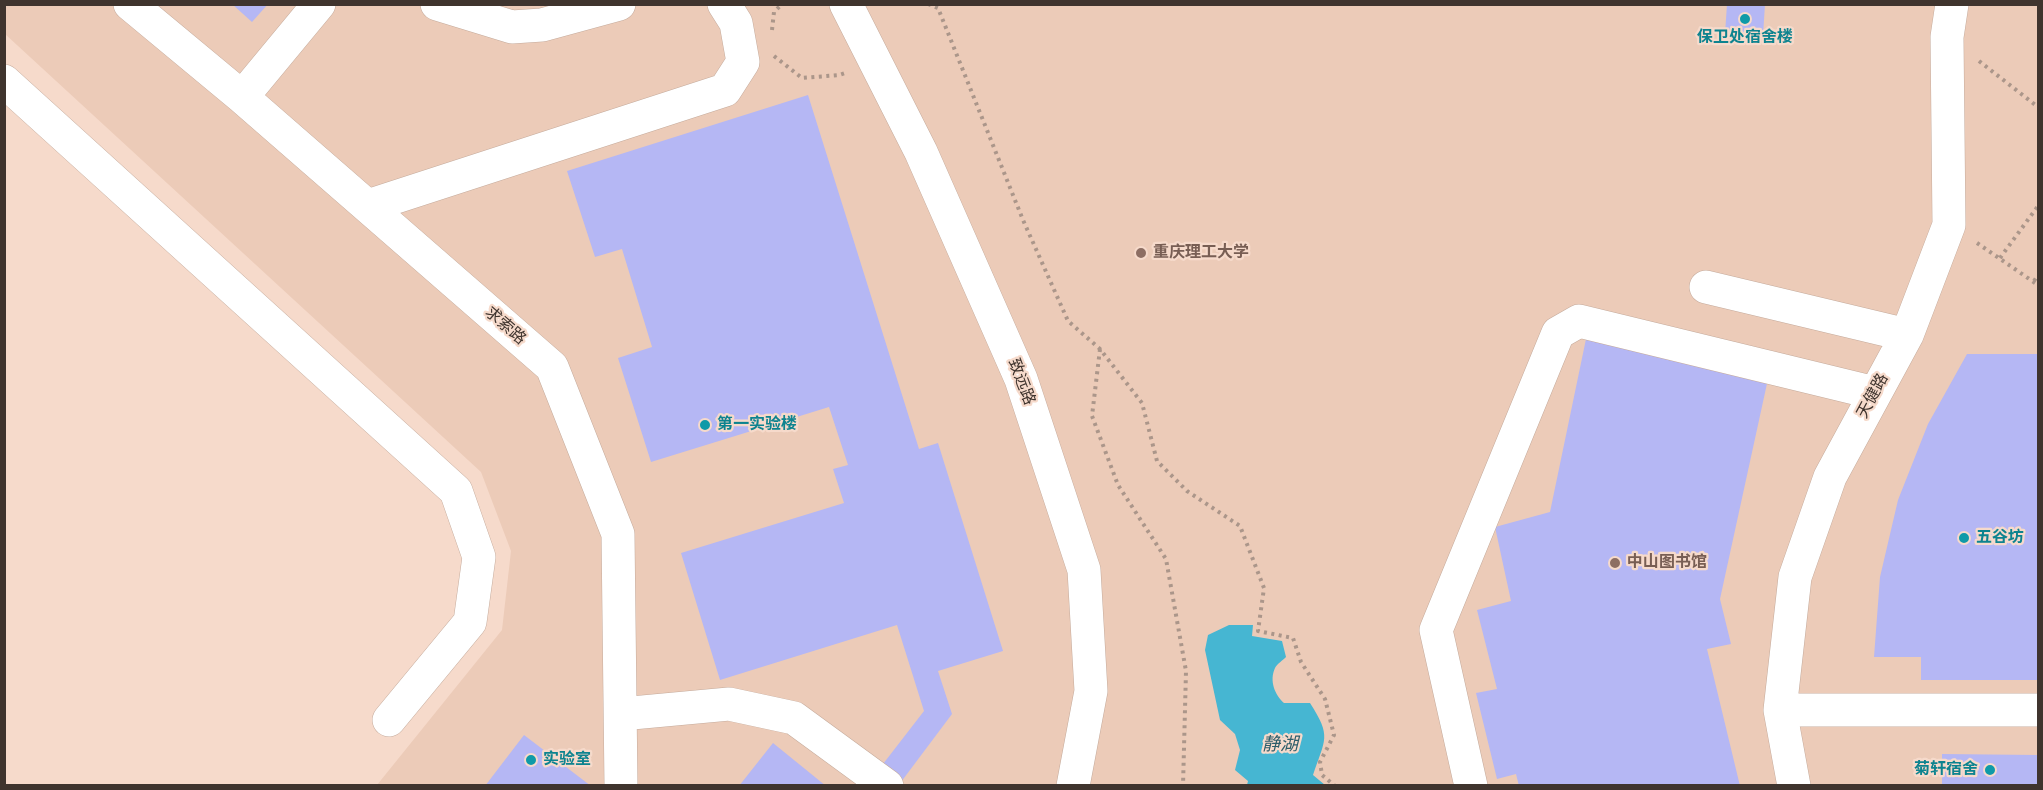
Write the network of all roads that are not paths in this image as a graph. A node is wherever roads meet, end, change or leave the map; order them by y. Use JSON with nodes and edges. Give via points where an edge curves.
{"nodes":[{"id":1,"x":130,"y":4,"type":"edge"},
{"id":2,"x":319,"y":4,"type":"edge"},
{"id":3,"x":437,"y":4,"type":"edge"},
{"id":4,"x":619,"y":4,"type":"edge"},
{"id":5,"x":724,"y":4,"type":"edge"},
{"id":6,"x":846,"y":4,"type":"edge"},
{"id":7,"x":1952,"y":4,"type":"edge"},
{"id":8,"x":4,"y":81,"type":"edge"},
{"id":9,"x":242,"y":97,"type":"junction"},
{"id":10,"x":368,"y":206,"type":"junction"},
{"id":11,"x":1706,"y":287,"type":"dead end"},
{"id":12,"x":1906,"y":334,"type":"junction"},
{"id":13,"x":1875,"y":393,"type":"junction"},
{"id":14,"x":1780,"y":710,"type":"junction"},
{"id":15,"x":2038,"y":710,"type":"edge"},
{"id":16,"x":621,"y":714,"type":"junction"},
{"id":17,"x":389,"y":720,"type":"dead end"},
{"id":18,"x":621,"y":786,"type":"edge"},
{"id":19,"x":887,"y":786,"type":"edge"},
{"id":20,"x":1073,"y":786,"type":"edge"},
{"id":21,"x":1471,"y":786,"type":"edge"},
{"id":22,"x":1794,"y":786,"type":"edge"}],
"edges":[{"from":1,"to":9,"type":"street","name":"求索路"},
{"from":2,"to":9,"type":"street"},
{"from":3,"to":4,"type":"street","via":[[512,27],[542,26]]},
{"from":5,"to":10,"type":"street","via":[[736,23],[743,62],[725,90]]},
{"from":6,"to":20,"type":"street","name":"致远路","via":[[921,152],[1021,379],[1084,570],[1091,691]]},
{"from":7,"to":12,"type":"street","name":"天健路","via":[[1947,37],[1949,225]]},
{"from":8,"to":17,"type":"street","via":[[456,491],[479,557],[470,622]]},
{"from":9,"to":10,"type":"street","name":"求索路"},
{"from":10,"to":16,"type":"street","name":"求索路","via":[[552,367],[618,534]]},
{"from":11,"to":12,"type":"street"},
{"from":12,"to":13,"type":"street","name":"天健路"},
{"from":13,"to":14,"type":"street","name":"天健路","via":[[1830,477],[1795,577]]},
{"from":13,"to":21,"type":"street","via":[[1579,321],[1558,333],[1436,630]]},
{"from":14,"to":15,"type":"street"},
{"from":14,"to":22,"type":"street","name":"天健路"},
{"from":16,"to":18,"type":"street","name":"求索路"},
{"from":16,"to":19,"type":"street","via":[[729,704],[794,718]]}]}
